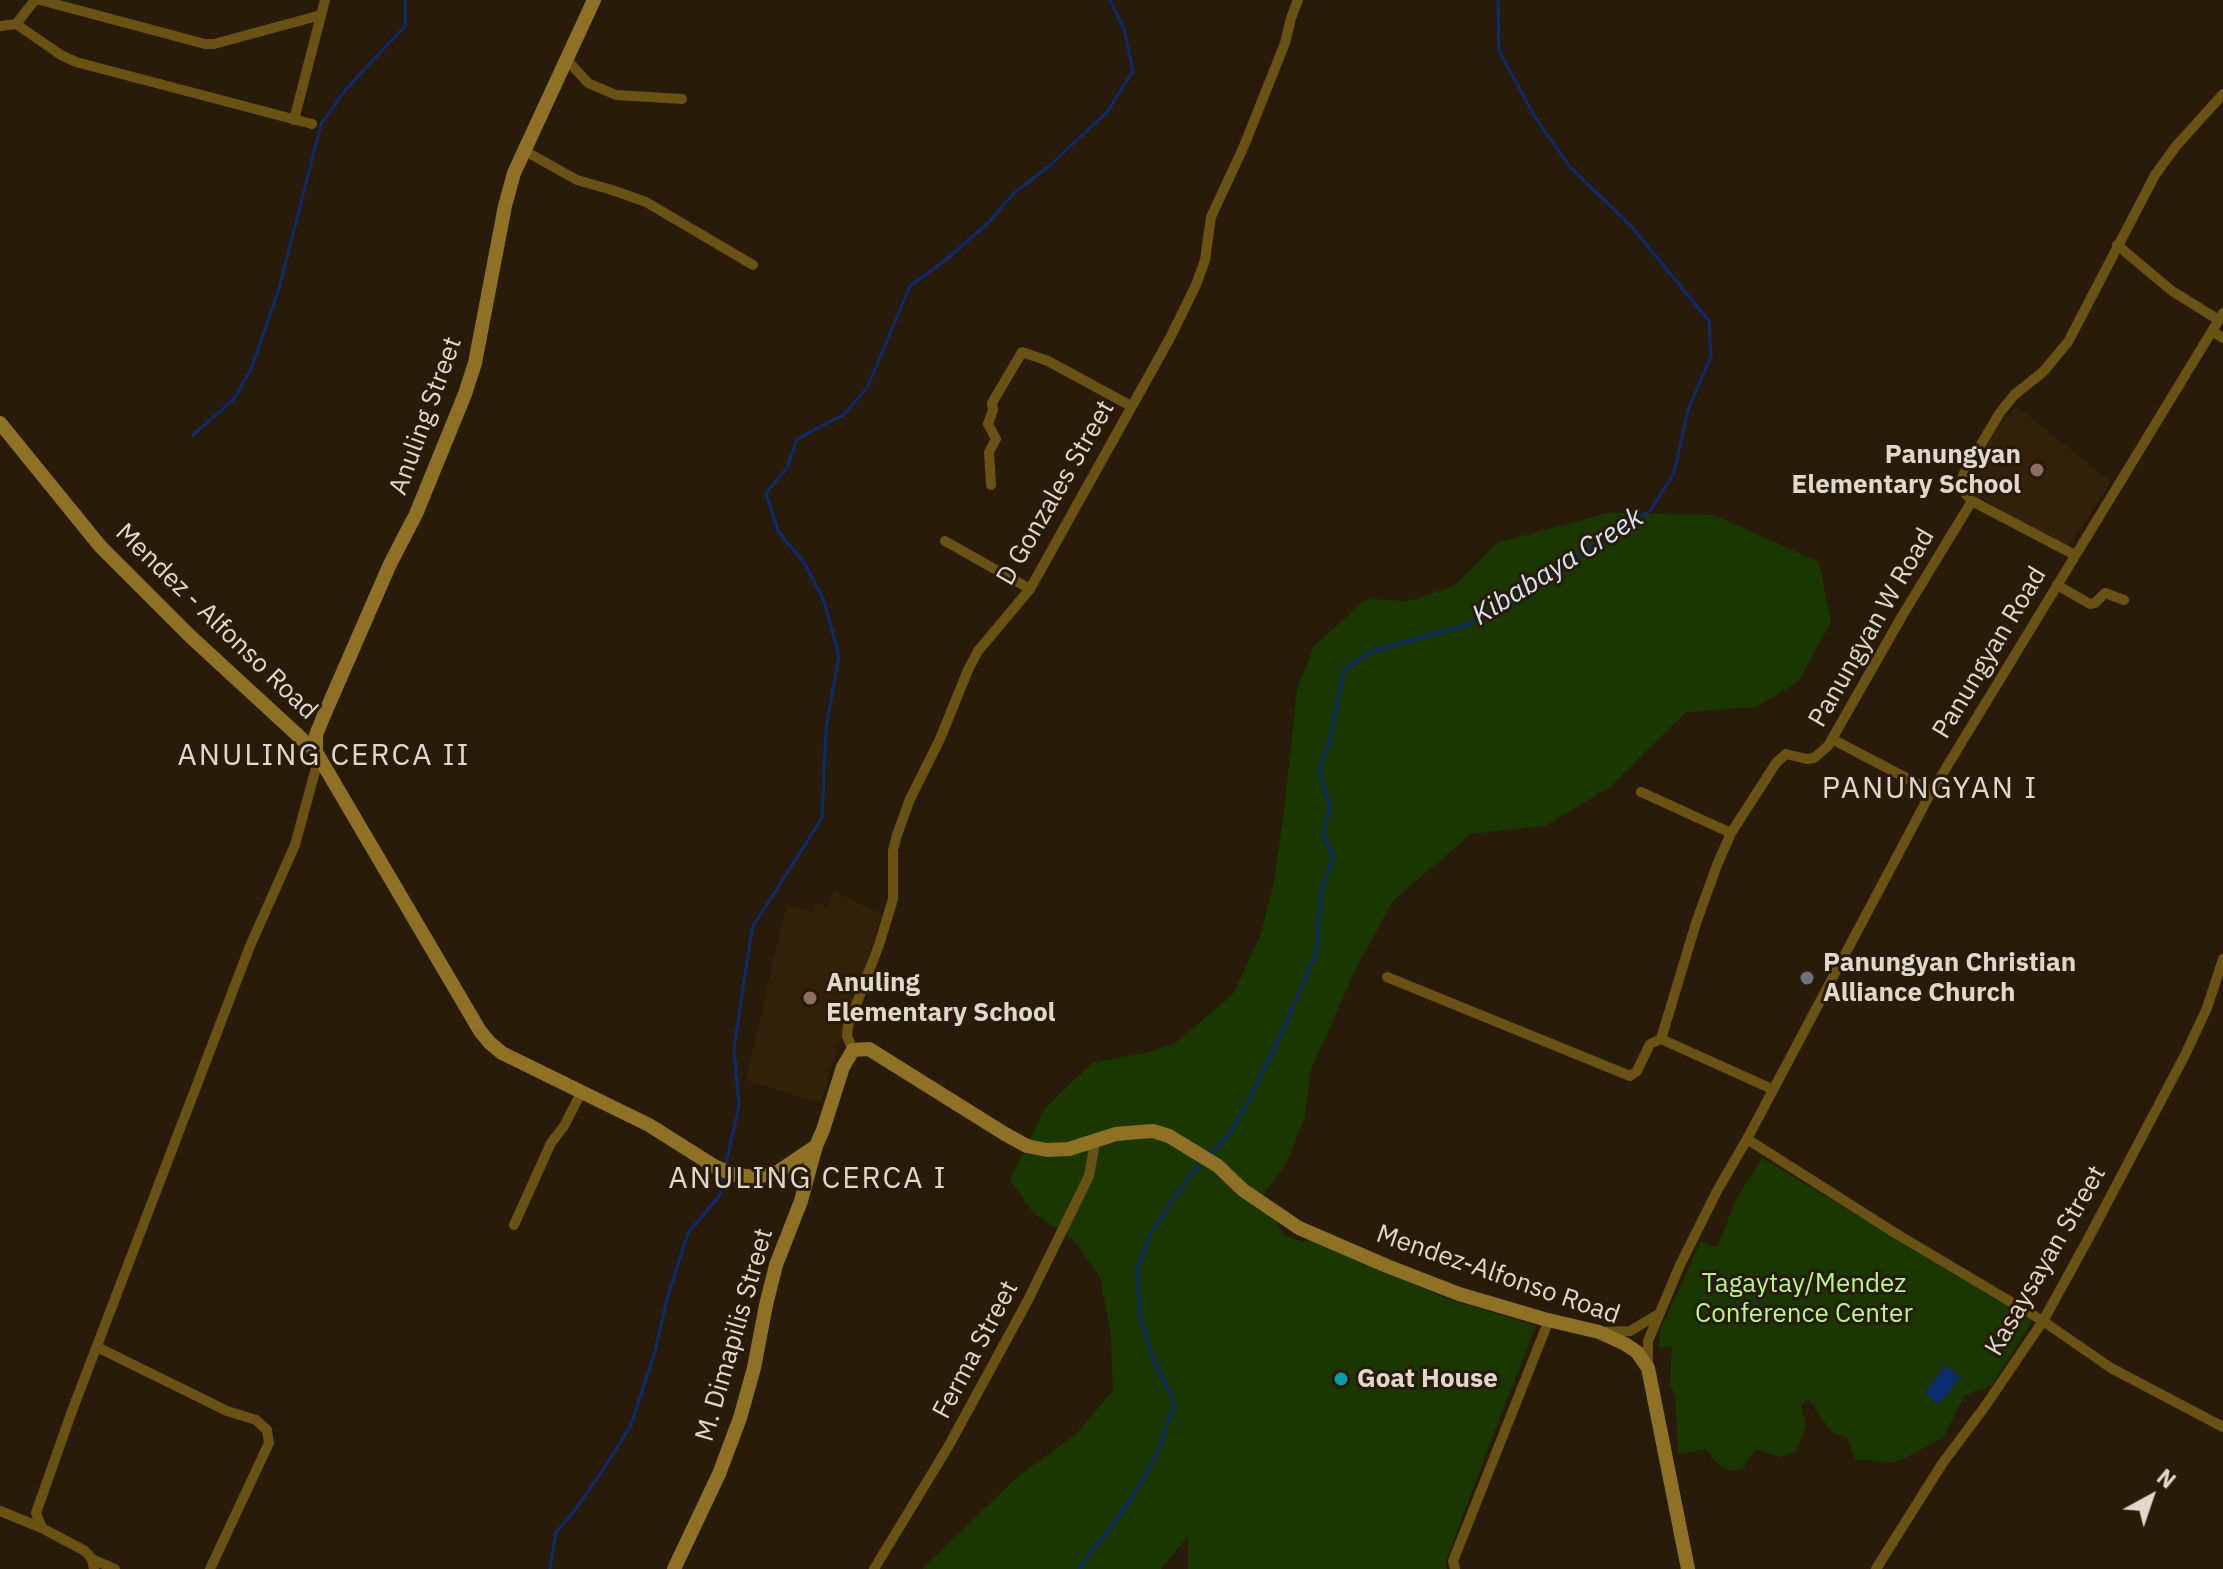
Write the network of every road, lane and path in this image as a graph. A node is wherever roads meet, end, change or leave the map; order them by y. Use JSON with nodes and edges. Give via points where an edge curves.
{"nodes":[{"id":1,"x":38,"y":0,"type":"edge"},
{"id":2,"x":325,"y":0,"type":"edge"},
{"id":3,"x":594,"y":0,"type":"edge"},
{"id":4,"x":1298,"y":0,"type":"edge"},
{"id":5,"x":321,"y":15,"type":"junction"},
{"id":6,"x":16,"y":24,"type":"junction"},
{"id":7,"x":0,"y":26,"type":"edge"},
{"id":8,"x":568,"y":61,"type":"junction"},
{"id":9,"x":2223,"y":94,"type":"edge"},
{"id":10,"x":682,"y":99,"type":"dead end"},
{"id":11,"x":294,"y":120,"type":"junction"},
{"id":12,"x":312,"y":124,"type":"dead end"},
{"id":13,"x":525,"y":151,"type":"junction"},
{"id":14,"x":2117,"y":245,"type":"junction"},
{"id":15,"x":753,"y":265,"type":"dead end"},
{"id":16,"x":2221,"y":317,"type":"edge"},
{"id":17,"x":2212,"y":331,"type":"junction"},
{"id":18,"x":2223,"y":338,"type":"edge"},
{"id":19,"x":1131,"y":406,"type":"junction"},
{"id":20,"x":0,"y":423,"type":"edge"},
{"id":21,"x":991,"y":485,"type":"dead end"},
{"id":22,"x":1972,"y":501,"type":"junction"},
{"id":23,"x":945,"y":541,"type":"dead end"},
{"id":24,"x":2075,"y":555,"type":"junction"},
{"id":25,"x":2057,"y":585,"type":"junction"},
{"id":26,"x":1030,"y":589,"type":"junction"},
{"id":27,"x":2124,"y":600,"type":"dead end"},
{"id":28,"x":1832,"y":739,"type":"junction"},
{"id":29,"x":316,"y":752,"type":"junction"},
{"id":30,"x":1931,"y":791,"type":"junction"},
{"id":31,"x":1641,"y":792,"type":"dead end"},
{"id":32,"x":1731,"y":833,"type":"junction"},
{"id":33,"x":2223,"y":959,"type":"edge"},
{"id":34,"x":1387,"y":977,"type":"dead end"},
{"id":35,"x":1661,"y":1039,"type":"junction"},
{"id":36,"x":853,"y":1050,"type":"junction"},
{"id":37,"x":1772,"y":1089,"type":"junction"},
{"id":38,"x":582,"y":1091,"type":"junction"},
{"id":39,"x":1747,"y":1139,"type":"junction"},
{"id":40,"x":1095,"y":1142,"type":"junction"},
{"id":41,"x":816,"y":1146,"type":"junction"},
{"id":42,"x":776,"y":1173,"type":"junction"},
{"id":43,"x":801,"y":1201,"type":"junction"},
{"id":44,"x":514,"y":1225,"type":"dead end"},
{"id":45,"x":1658,"y":1315,"type":"junction"},
{"id":46,"x":1549,"y":1320,"type":"junction"},
{"id":47,"x":2043,"y":1321,"type":"junction"},
{"id":48,"x":1599,"y":1332,"type":"junction"},
{"id":49,"x":97,"y":1347,"type":"junction"},
{"id":50,"x":1648,"y":1368,"type":"junction"},
{"id":51,"x":2223,"y":1427,"type":"edge"},
{"id":52,"x":0,"y":1511,"type":"edge"},
{"id":53,"x":42,"y":1528,"type":"junction"},
{"id":54,"x":93,"y":1564,"type":"edge"},
{"id":55,"x":115,"y":1569,"type":"edge"},
{"id":56,"x":210,"y":1569,"type":"edge"},
{"id":57,"x":674,"y":1569,"type":"edge"},
{"id":58,"x":874,"y":1569,"type":"edge"},
{"id":59,"x":1455,"y":1569,"type":"edge"},
{"id":60,"x":1688,"y":1569,"type":"edge"},
{"id":61,"x":1876,"y":1569,"type":"edge"}],
"edges":[{"from":1,"to":5,"type":"street","via":[[205,44]]},
{"from":1,"to":6,"type":"street"},
{"from":2,"to":5,"type":"street"},
{"from":3,"to":8,"type":"main road","name":"Anuling Street"},
{"from":4,"to":19,"type":"street","name":"D Gonzales Street","via":[[1244,146],[1211,217],[1196,285]]},
{"from":5,"to":11,"type":"street"},
{"from":6,"to":7,"type":"street"},
{"from":6,"to":11,"type":"street","via":[[76,62]]},
{"from":8,"to":10,"type":"street","via":[[588,83],[616,95]]},
{"from":8,"to":13,"type":"main road","name":"Anuling Street"},
{"from":9,"to":14,"type":"street","via":[[2155,175]]},
{"from":11,"to":12,"type":"street"},
{"from":13,"to":15,"type":"street","via":[[577,180],[646,202]]},
{"from":13,"to":29,"type":"main road","name":"Anuling Street","via":[[505,206],[465,394],[322,720]]},
{"from":14,"to":16,"type":"street","via":[[2172,291]]},
{"from":14,"to":22,"type":"street","via":[[2068,342],[1988,429],[1963,475],[1963,491]]},
{"from":16,"to":17,"type":"street","name":"Panungyan Road"},
{"from":17,"to":18,"type":"street"},
{"from":17,"to":24,"type":"street","name":"Panungyan Road"},
{"from":19,"to":21,"type":"street","via":[[1022,352],[992,403],[988,424],[996,439],[989,452]]},
{"from":19,"to":26,"type":"street","name":"D Gonzales Street"},
{"from":20,"to":29,"type":"main road","name":"Mendez - Alfonso Road","via":[[100,546]]},
{"from":22,"to":24,"type":"street"},
{"from":22,"to":28,"type":"street","name":"Panungyan W Road"},
{"from":23,"to":26,"type":"street"},
{"from":24,"to":25,"type":"street","name":"Panungyan Road"},
{"from":25,"to":27,"type":"street","via":[[2090,604],[2105,593]]},
{"from":25,"to":30,"type":"street","name":"Panungyan Road"},
{"from":26,"to":36,"type":"street","name":"D Gonzales Street","via":[[978,651],[910,799],[893,850],[893,899],[848,1026]]},
{"from":28,"to":30,"type":"street"},
{"from":28,"to":32,"type":"street","name":"Panungyan W Road","via":[[1814,758],[1781,757]]},
{"from":29,"to":38,"type":"main road","name":"Mendez - Alfonso Road","via":[[480,1031],[502,1053]]},
{"from":29,"to":49,"type":"street","via":[[295,845],[250,946]]},
{"from":30,"to":37,"type":"street","name":"Panungyan Road"},
{"from":31,"to":32,"type":"street"},
{"from":32,"to":35,"type":"street","name":"Panungyan W Road","via":[[1696,923]]},
{"from":33,"to":47,"type":"street","name":"Kasaysayan Street","via":[[2185,1055]]},
{"from":34,"to":35,"type":"street","via":[[1630,1076],[1650,1044]]},
{"from":35,"to":37,"type":"street"},
{"from":36,"to":40,"type":"main road","name":"Mendez-Alfonso Road","via":[[869,1049],[1027,1146],[1069,1149]]},
{"from":36,"to":41,"type":"main road"},
{"from":37,"to":39,"type":"street","name":"Panungyan Road"},
{"from":38,"to":42,"type":"main road","name":"Mendez - Alfonso Road","via":[[734,1175]]},
{"from":38,"to":44,"type":"street","via":[[551,1143]]},
{"from":39,"to":45,"type":"street","name":"Panungyan Road"},
{"from":39,"to":47,"type":"street"},
{"from":40,"to":46,"type":"main road","name":"Mendez-Alfonso Road","via":[[1116,1134],[1153,1131],[1169,1136],[1299,1228],[1459,1294]]},
{"from":40,"to":58,"type":"street","name":"Ferma Street","via":[[1089,1176],[1027,1302]]},
{"from":41,"to":42,"type":"main road"},
{"from":41,"to":43,"type":"main road","name":"M. Dimapilis Street"},
{"from":42,"to":43,"type":"main road","via":[[794,1184]]},
{"from":43,"to":57,"type":"main road","name":"M. Dimapilis Street","via":[[776,1265],[740,1418]]},
{"from":45,"to":48,"type":"street","via":[[1630,1331]]},
{"from":45,"to":50,"type":"street","name":"Panungyan Road","via":[[1648,1341]]},
{"from":46,"to":48,"type":"main road","name":"Mendez-Alfonso Road"},
{"from":46,"to":59,"type":"street","via":[[1453,1561]]},
{"from":47,"to":51,"type":"street","via":[[2111,1368]]},
{"from":47,"to":61,"type":"street","name":"Kasaysayan Street"},
{"from":48,"to":50,"type":"main road","name":"Mendez-Alfonso Road","via":[[1637,1352]]},
{"from":49,"to":53,"type":"street","via":[[42,1492],[36,1513]]},
{"from":49,"to":56,"type":"street","via":[[256,1420],[267,1430],[269,1443]]},
{"from":50,"to":60,"type":"main road"},
{"from":52,"to":53,"type":"street"},
{"from":53,"to":54,"type":"street","via":[[85,1551]]},
{"from":54,"to":55,"type":"street"}]}
